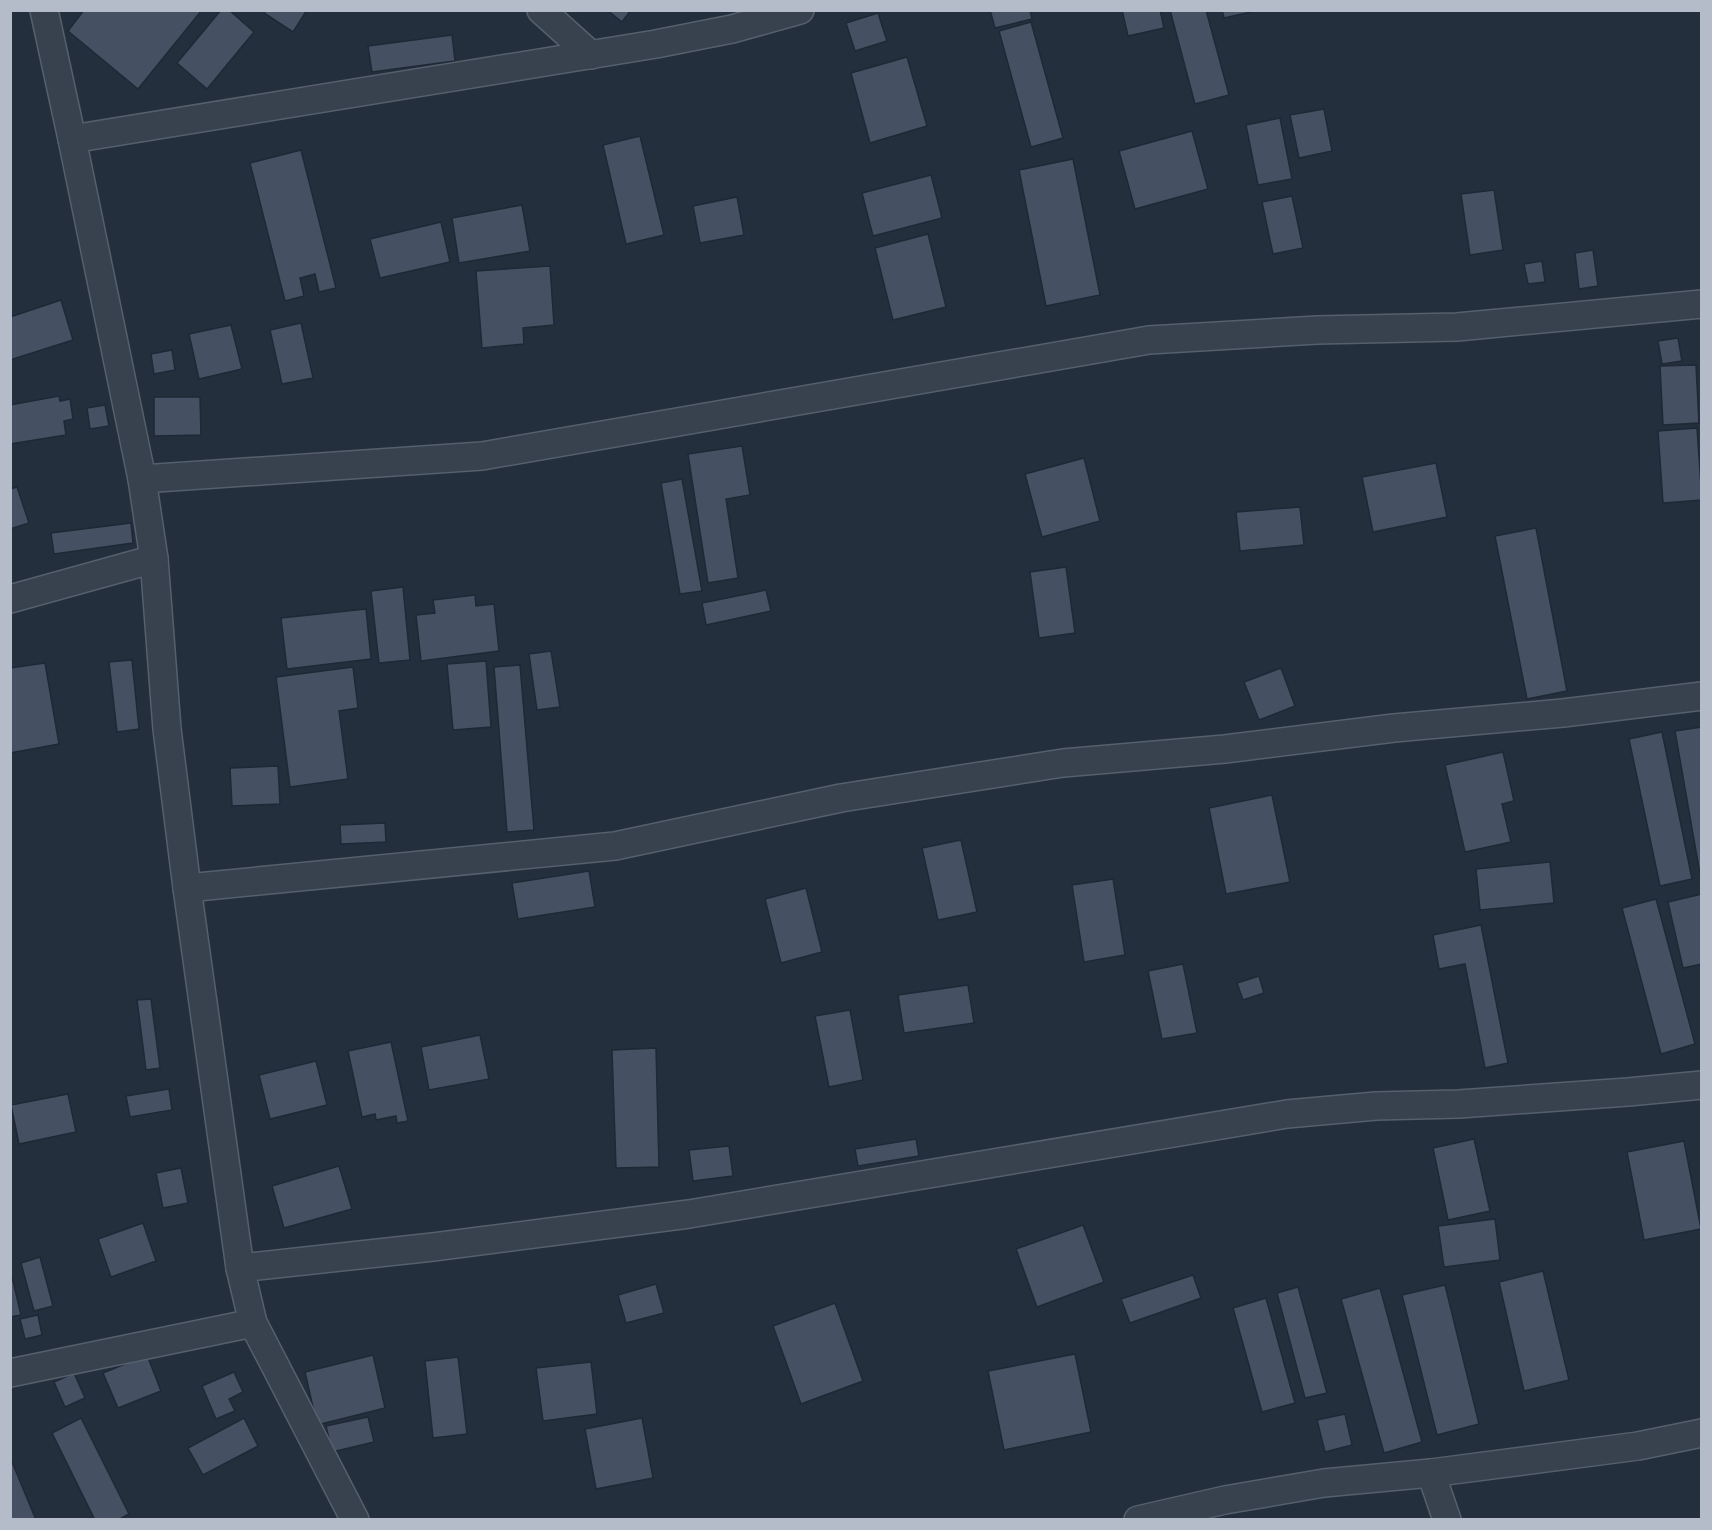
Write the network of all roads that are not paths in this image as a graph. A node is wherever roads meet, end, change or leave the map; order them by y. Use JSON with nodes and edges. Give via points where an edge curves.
{"nodes":[{"id":1,"x":44,"y":10,"type":"edge"},
{"id":2,"x":541,"y":10,"type":"edge"},
{"id":3,"x":800,"y":10,"type":"edge"},
{"id":4,"x":591,"y":55,"type":"junction"},
{"id":5,"x":72,"y":139,"type":"junction"},
{"id":6,"x":1701,"y":304,"type":"edge"},
{"id":7,"x":142,"y":479,"type":"junction"},
{"id":8,"x":154,"y":559,"type":"junction"},
{"id":9,"x":10,"y":599,"type":"edge"},
{"id":10,"x":1701,"y":696,"type":"edge"},
{"id":11,"x":187,"y":888,"type":"junction"},
{"id":12,"x":1701,"y":1085,"type":"edge"},
{"id":13,"x":240,"y":1268,"type":"junction"},
{"id":14,"x":253,"y":1323,"type":"junction"},
{"id":15,"x":10,"y":1373,"type":"edge"},
{"id":16,"x":1701,"y":1433,"type":"edge"},
{"id":17,"x":1431,"y":1473,"type":"junction"},
{"id":18,"x":355,"y":1520,"type":"edge"},
{"id":19,"x":1138,"y":1520,"type":"edge"},
{"id":20,"x":1448,"y":1520,"type":"edge"}],
"edges":[{"from":1,"to":5,"type":"street"},
{"from":2,"to":4,"type":"street"},
{"from":3,"to":4,"type":"street","via":[[732,29]]},
{"from":4,"to":5,"type":"street"},
{"from":5,"to":7,"type":"street"},
{"from":6,"to":7,"type":"street","via":[[1456,327],[1149,340],[482,456]]},
{"from":7,"to":8,"type":"street"},
{"from":8,"to":9,"type":"street"},
{"from":8,"to":11,"type":"street","via":[[167,729]]},
{"from":10,"to":11,"type":"street","via":[[1063,763],[841,798],[615,846]]},
{"from":11,"to":13,"type":"street"},
{"from":12,"to":13,"type":"street","via":[[1287,1114],[689,1214]]},
{"from":13,"to":14,"type":"street"},
{"from":14,"to":15,"type":"street"},
{"from":14,"to":18,"type":"street"},
{"from":16,"to":17,"type":"street","via":[[1638,1446]]},
{"from":17,"to":19,"type":"street","via":[[1324,1483]]},
{"from":17,"to":20,"type":"street"}]}
